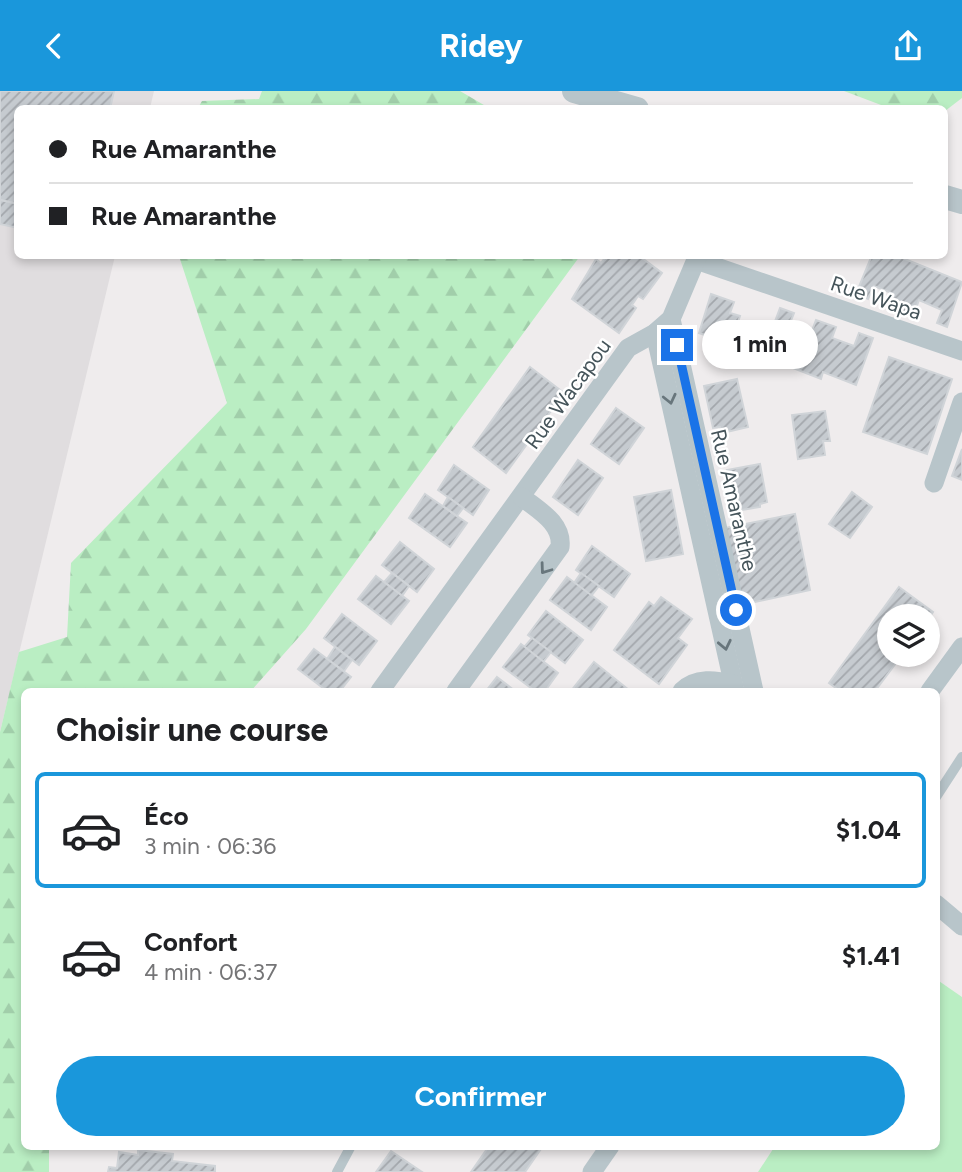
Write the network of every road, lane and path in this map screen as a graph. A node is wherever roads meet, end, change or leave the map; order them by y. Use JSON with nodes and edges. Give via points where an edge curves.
{"nodes":[{"id":1,"x":574,"y":91,"type":"edge"},
{"id":2,"x":623,"y":105,"type":"edge"},
{"id":3,"x":697,"y":259,"type":"edge"},
{"id":4,"x":700,"y":259,"type":"edge"},
{"id":5,"x":671,"y":319,"type":"junction"},
{"id":6,"x":655,"y":333,"type":"junction"},
{"id":7,"x":962,"y":351,"type":"edge"},
{"id":8,"x":962,"y":403,"type":"edge"},
{"id":9,"x":691,"y":450,"type":"junction"},
{"id":10,"x":934,"y":483,"type":"dead end"},
{"id":11,"x":522,"y":496,"type":"junction"},
{"id":12,"x":962,"y":647,"type":"edge"},
{"id":13,"x":382,"y":688,"type":"edge"},
{"id":14,"x":458,"y":688,"type":"edge"},
{"id":15,"x":687,"y":688,"type":"edge"},
{"id":16,"x":734,"y":688,"type":"edge"},
{"id":17,"x":753,"y":688,"type":"edge"},
{"id":18,"x":932,"y":688,"type":"edge"},
{"id":19,"x":962,"y":757,"type":"edge"},
{"id":20,"x":940,"y":791,"type":"edge"},
{"id":21,"x":940,"y":907,"type":"edge"},
{"id":22,"x":962,"y":926,"type":"edge"},
{"id":23,"x":349,"y":1150,"type":"edge"},
{"id":24,"x":607,"y":1150,"type":"edge"},
{"id":25,"x":337,"y":1172,"type":"edge"},
{"id":26,"x":592,"y":1172,"type":"edge"}],
"edges":[{"from":1,"to":2,"type":"street"},
{"from":3,"to":5,"type":"street","name":"Rue Wacapou"},
{"from":4,"to":7,"type":"street","name":"Rue Wapa"},
{"from":5,"to":6,"type":"street","name":"Rue Wacapou"},
{"from":5,"to":9,"type":"street","name":"Rue Amaranthe"},
{"from":6,"to":9,"type":"street","name":"Rue Amaranthe","one_way":true},
{"from":6,"to":11,"type":"street","name":"Rue Wacapou","via":[[628,348]]},
{"from":8,"to":10,"type":"street"},
{"from":9,"to":16,"type":"street","name":"Rue Amaranthe","one_way":true},
{"from":9,"to":17,"type":"street","name":"Rue Amaranthe"},
{"from":11,"to":13,"type":"street","name":"Rue Wacapou"},
{"from":11,"to":14,"type":"street","one_way":true,"via":[[553,522],[560,547]]},
{"from":12,"to":18,"type":"street"},
{"from":15,"to":16,"type":"street","via":[[715,681]]},
{"from":19,"to":20,"type":"lane"},
{"from":21,"to":22,"type":"street"},
{"from":23,"to":25,"type":"lane"},
{"from":24,"to":26,"type":"street"}]}
